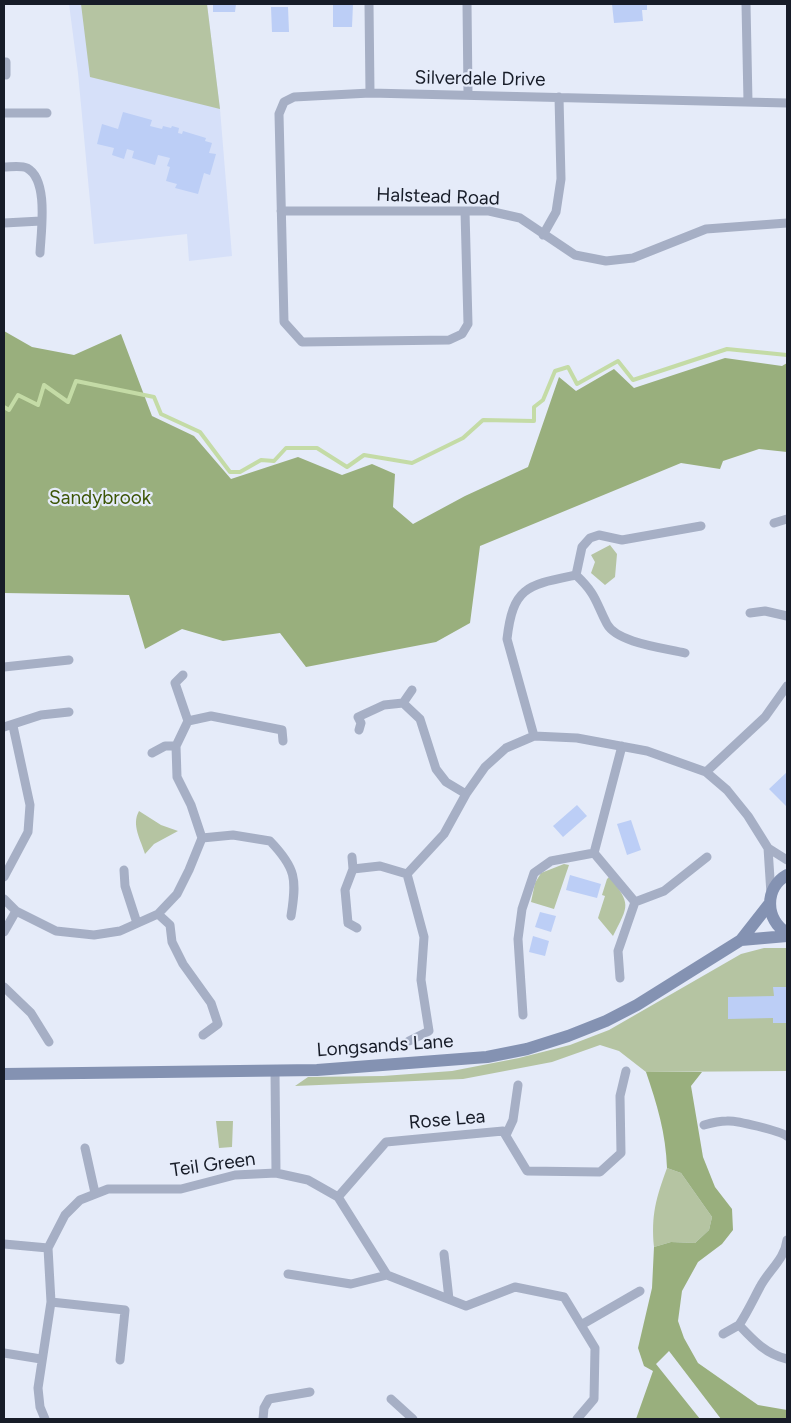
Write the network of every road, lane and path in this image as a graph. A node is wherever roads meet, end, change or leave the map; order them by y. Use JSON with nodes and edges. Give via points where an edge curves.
{"nodes":[{"id":1,"x":369,"y":4,"type":"edge"},
{"id":2,"x":466,"y":4,"type":"edge"},
{"id":3,"x":746,"y":4,"type":"edge"},
{"id":4,"x":4,"y":62,"type":"edge"},
{"id":5,"x":6,"y":75,"type":"dead end"},
{"id":6,"x":370,"y":93,"type":"junction"},
{"id":7,"x":468,"y":94,"type":"junction"},
{"id":8,"x":559,"y":97,"type":"junction"},
{"id":9,"x":748,"y":102,"type":"junction"},
{"id":10,"x":787,"y":103,"type":"edge"},
{"id":11,"x":47,"y":112,"type":"dead end"},
{"id":12,"x":4,"y":113,"type":"edge"},
{"id":13,"x":4,"y":166,"type":"edge"},
{"id":14,"x":281,"y":211,"type":"junction"},
{"id":15,"x":466,"y":211,"type":"junction"},
{"id":16,"x":41,"y":221,"type":"junction"},
{"id":17,"x":4,"y":223,"type":"edge"},
{"id":18,"x":787,"y":223,"type":"edge"},
{"id":19,"x":543,"y":235,"type":"junction"},
{"id":20,"x":40,"y":254,"type":"dead end"},
{"id":21,"x":787,"y":519,"type":"edge"},
{"id":22,"x":774,"y":523,"type":"dead end"},
{"id":23,"x":701,"y":526,"type":"dead end"},
{"id":24,"x":576,"y":575,"type":"junction"},
{"id":25,"x":750,"y":614,"type":"dead end"},
{"id":26,"x":787,"y":616,"type":"edge"},
{"id":27,"x":685,"y":653,"type":"dead end"},
{"id":28,"x":70,"y":660,"type":"dead end"},
{"id":29,"x":4,"y":667,"type":"edge"},
{"id":30,"x":184,"y":675,"type":"dead end"},
{"id":31,"x":787,"y":686,"type":"edge"},
{"id":32,"x":412,"y":690,"type":"dead end"},
{"id":33,"x":403,"y":703,"type":"junction"},
{"id":34,"x":69,"y":712,"type":"dead end"},
{"id":35,"x":188,"y":721,"type":"junction"},
{"id":36,"x":8,"y":726,"type":"edge"},
{"id":37,"x":359,"y":730,"type":"dead end"},
{"id":38,"x":534,"y":736,"type":"junction"},
{"id":39,"x":283,"y":742,"type":"dead end"},
{"id":40,"x":176,"y":746,"type":"junction"},
{"id":41,"x":622,"y":746,"type":"junction"},
{"id":42,"x":152,"y":753,"type":"dead end"},
{"id":43,"x":706,"y":772,"type":"junction"},
{"id":44,"x":466,"y":794,"type":"junction"},
{"id":45,"x":202,"y":838,"type":"junction"},
{"id":46,"x":768,"y":848,"type":"junction"},
{"id":47,"x":594,"y":853,"type":"junction"},
{"id":48,"x":352,"y":857,"type":"dead end"},
{"id":49,"x":707,"y":857,"type":"dead end"},
{"id":50,"x":787,"y":860,"type":"edge"},
{"id":51,"x":353,"y":869,"type":"junction"},
{"id":52,"x":124,"y":870,"type":"dead end"},
{"id":53,"x":407,"y":874,"type":"junction"},
{"id":54,"x":787,"y":876,"type":"edge"},
{"id":55,"x":4,"y":877,"type":"edge"},
{"id":56,"x":4,"y":898,"type":"edge"},
{"id":57,"x":770,"y":899,"type":"junction"},
{"id":58,"x":635,"y":902,"type":"junction"},
{"id":59,"x":16,"y":911,"type":"junction"},
{"id":60,"x":158,"y":914,"type":"junction"},
{"id":61,"x":291,"y":916,"type":"dead end"},
{"id":62,"x":137,"y":923,"type":"junction"},
{"id":63,"x":357,"y":928,"type":"dead end"},
{"id":64,"x":4,"y":932,"type":"edge"},
{"id":65,"x":787,"y":934,"type":"edge"},
{"id":66,"x":741,"y":940,"type":"junction"},
{"id":67,"x":620,"y":978,"type":"dead end"},
{"id":68,"x":4,"y":987,"type":"edge"},
{"id":69,"x":523,"y":1015,"type":"dead end"},
{"id":70,"x":203,"y":1035,"type":"dead end"},
{"id":71,"x":409,"y":1041,"type":"dead end"},
{"id":72,"x":49,"y":1042,"type":"dead end"},
{"id":73,"x":626,"y":1071,"type":"dead end"},
{"id":74,"x":275,"y":1072,"type":"junction"},
{"id":75,"x":4,"y":1074,"type":"edge"},
{"id":76,"x":518,"y":1085,"type":"dead end"},
{"id":77,"x":704,"y":1125,"type":"dead end"},
{"id":78,"x":506,"y":1135,"type":"junction"},
{"id":79,"x":787,"y":1136,"type":"edge"},
{"id":80,"x":85,"y":1148,"type":"dead end"},
{"id":81,"x":276,"y":1173,"type":"junction"},
{"id":82,"x":95,"y":1193,"type":"junction"},
{"id":83,"x":338,"y":1197,"type":"junction"},
{"id":84,"x":787,"y":1240,"type":"edge"},
{"id":85,"x":4,"y":1244,"type":"edge"},
{"id":86,"x":48,"y":1248,"type":"junction"},
{"id":87,"x":444,"y":1254,"type":"dead end"},
{"id":88,"x":288,"y":1274,"type":"dead end"},
{"id":89,"x":387,"y":1275,"type":"junction"},
{"id":90,"x":640,"y":1291,"type":"dead end"},
{"id":91,"x":449,"y":1299,"type":"junction"},
{"id":92,"x":52,"y":1302,"type":"junction"},
{"id":93,"x":739,"y":1325,"type":"junction"},
{"id":94,"x":581,"y":1326,"type":"junction"},
{"id":95,"x":724,"y":1334,"type":"dead end"},
{"id":96,"x":4,"y":1353,"type":"edge"},
{"id":97,"x":41,"y":1359,"type":"junction"},
{"id":98,"x":787,"y":1359,"type":"edge"},
{"id":99,"x":120,"y":1360,"type":"dead end"},
{"id":100,"x":310,"y":1392,"type":"dead end"},
{"id":101,"x":391,"y":1399,"type":"dead end"},
{"id":102,"x":45,"y":1419,"type":"edge"},
{"id":103,"x":263,"y":1419,"type":"edge"},
{"id":104,"x":413,"y":1419,"type":"edge"},
{"id":105,"x":577,"y":1419,"type":"edge"}],
"edges":[{"from":1,"to":6,"type":"street"},
{"from":2,"to":7,"type":"street"},
{"from":3,"to":9,"type":"street"},
{"from":4,"to":5,"type":"street"},
{"from":6,"to":7,"type":"street","name":"Silverdale Drive"},
{"from":6,"to":14,"type":"street","name":"Silverdale Drive","via":[[294,96],[284,102],[279,114]]},
{"from":7,"to":8,"type":"street","name":"Silverdale Drive"},
{"from":8,"to":9,"type":"street","name":"Silverdale Drive"},
{"from":8,"to":19,"type":"street","via":[[561,179],[556,212]]},
{"from":9,"to":10,"type":"street","name":"Silverdale Drive"},
{"from":11,"to":12,"type":"street"},
{"from":13,"to":16,"type":"street","via":[[26,167],[37,176],[41,190]]},
{"from":14,"to":15,"type":"street","name":"Halstead Road"},
{"from":14,"to":15,"type":"street","name":"Silverdale Drive","via":[[284,322],[302,342],[448,340],[462,334],[468,324]]},
{"from":15,"to":19,"type":"street","name":"Halstead Road","via":[[489,211],[520,218]]},
{"from":16,"to":17,"type":"street"},
{"from":16,"to":20,"type":"street"},
{"from":18,"to":19,"type":"street","name":"Halstead Road","via":[[706,229],[633,258],[606,261],[575,255]]},
{"from":21,"to":22,"type":"street"},
{"from":23,"to":24,"type":"street","via":[[622,540],[600,535],[590,538],[582,547]]},
{"from":24,"to":27,"type":"street","via":[[594,594],[607,625],[616,633],[625,639]]},
{"from":24,"to":38,"type":"street","via":[[528,588],[515,602],[509,623],[510,655]]},
{"from":25,"to":26,"type":"street","via":[[765,611]]},
{"from":28,"to":29,"type":"street"},
{"from":30,"to":35,"type":"street","via":[[175,683]]},
{"from":31,"to":43,"type":"street","via":[[765,717]]},
{"from":32,"to":33,"type":"street"},
{"from":33,"to":37,"type":"street","via":[[384,705],[358,717]]},
{"from":33,"to":44,"type":"street","via":[[420,719],[436,769],[446,782]]},
{"from":34,"to":36,"type":"street","via":[[41,715]]},
{"from":35,"to":39,"type":"street","via":[[211,716],[244,721],[282,730]]},
{"from":35,"to":40,"type":"street"},
{"from":36,"to":55,"type":"street","via":[[30,805],[28,832]]},
{"from":38,"to":41,"type":"street","via":[[577,738]]},
{"from":38,"to":44,"type":"street","via":[[506,748],[485,767]]},
{"from":40,"to":42,"type":"street","via":[[165,746]]},
{"from":40,"to":45,"type":"street","via":[[177,777],[192,805]]},
{"from":41,"to":43,"type":"street","via":[[647,751]]},
{"from":41,"to":47,"type":"street"},
{"from":43,"to":46,"type":"street","via":[[727,790]]},
{"from":44,"to":53,"type":"street","via":[[444,834]]},
{"from":45,"to":60,"type":"street","via":[[177,894]]},
{"from":45,"to":61,"type":"street","via":[[233,835],[270,840],[293,870]]},
{"from":46,"to":50,"type":"street"},
{"from":46,"to":57,"type":"street"},
{"from":47,"to":58,"type":"street"},
{"from":47,"to":69,"type":"street","via":[[551,862],[534,873],[522,909],[518,940]]},
{"from":48,"to":51,"type":"street"},
{"from":49,"to":58,"type":"street","via":[[664,891]]},
{"from":51,"to":53,"type":"street","via":[[380,866]]},
{"from":51,"to":63,"type":"street","via":[[345,890],[348,923]]},
{"from":52,"to":62,"type":"street","via":[[125,886]]},
{"from":53,"to":71,"type":"street","via":[[424,937],[421,980],[429,1031]]},
{"from":54,"to":57,"type":"main road","name":"Longsands Lane","via":[[776,884]]},
{"from":56,"to":59,"type":"street"},
{"from":57,"to":65,"type":"main road","via":[[771,914]]},
{"from":57,"to":66,"type":"main road","name":"Longsands Lane"},
{"from":58,"to":67,"type":"street","via":[[618,951]]},
{"from":59,"to":62,"type":"street","via":[[56,931],[94,935],[120,931]]},
{"from":59,"to":64,"type":"street"},
{"from":60,"to":62,"type":"street"},
{"from":60,"to":70,"type":"street","via":[[170,925],[172,942],[183,964],[211,1003],[218,1024]]},
{"from":65,"to":66,"type":"main road","name":"Longsands Lane"},
{"from":66,"to":74,"type":"main road","name":"Longsands Lane","via":[[629,1009],[568,1036],[527,1049],[453,1061]]},
{"from":68,"to":72,"type":"street","via":[[31,1013]]},
{"from":73,"to":78,"type":"street","name":"Rose Lea","via":[[620,1096],[621,1153],[600,1172],[527,1171]]},
{"from":74,"to":75,"type":"main road","name":"Longsands Lane"},
{"from":74,"to":81,"type":"street"},
{"from":76,"to":78,"type":"street","via":[[513,1120]]},
{"from":77,"to":79,"type":"street","via":[[729,1120],[766,1127]]},
{"from":78,"to":83,"type":"street","name":"Rose Lea","via":[[503,1131],[386,1142]]},
{"from":80,"to":82,"type":"street"},
{"from":81,"to":82,"type":"street","name":"Teil Green","via":[[235,1175],[181,1189],[123,1188]]},
{"from":81,"to":83,"type":"street","name":"Teil Green","via":[[308,1180]]},
{"from":82,"to":86,"type":"street","name":"Teil Green","via":[[80,1200],[65,1215]]},
{"from":83,"to":89,"type":"street"},
{"from":84,"to":93,"type":"street","via":[[777,1264],[760,1286]]},
{"from":85,"to":86,"type":"street"},
{"from":86,"to":92,"type":"street"},
{"from":87,"to":91,"type":"street"},
{"from":88,"to":89,"type":"street","via":[[351,1284]]},
{"from":89,"to":91,"type":"street"},
{"from":90,"to":94,"type":"street"},
{"from":91,"to":94,"type":"street","via":[[466,1306],[515,1287],[564,1298]]},
{"from":92,"to":97,"type":"street"},
{"from":92,"to":99,"type":"street","via":[[124,1310]]},
{"from":93,"to":95,"type":"street"},
{"from":93,"to":98,"type":"street","via":[[760,1347],[773,1356]]},
{"from":94,"to":105,"type":"street","via":[[595,1348],[594,1399]]},
{"from":96,"to":97,"type":"street"},
{"from":97,"to":102,"type":"street","via":[[39,1398]]},
{"from":100,"to":103,"type":"street","via":[[270,1399],[264,1408]]},
{"from":101,"to":104,"type":"street"}]}
